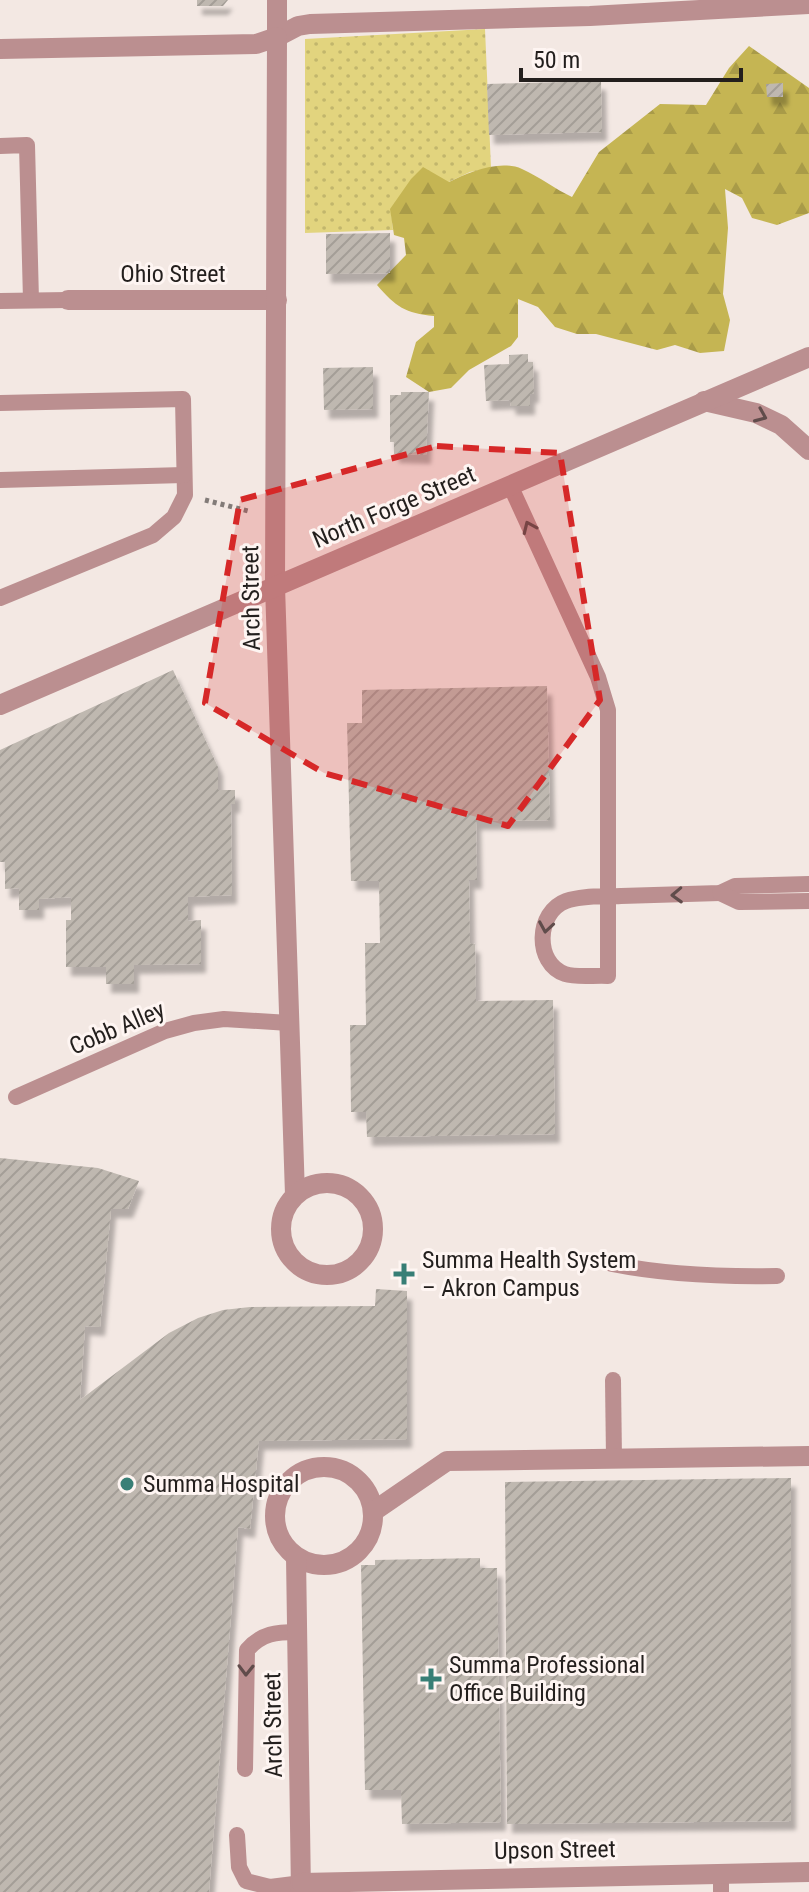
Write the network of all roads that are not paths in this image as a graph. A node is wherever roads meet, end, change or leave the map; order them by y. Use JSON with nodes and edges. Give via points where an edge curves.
{"nodes":[{"id":1,"x":277,"y":0,"type":"edge"},
{"id":2,"x":809,"y":4,"type":"edge"},
{"id":3,"x":277,"y":37,"type":"junction"},
{"id":4,"x":0,"y":49,"type":"edge"},
{"id":5,"x":0,"y":146,"type":"edge"},
{"id":6,"x":31,"y":300,"type":"junction"},
{"id":7,"x":68,"y":300,"type":"joint"},
{"id":8,"x":277,"y":300,"type":"junction"},
{"id":9,"x":0,"y":301,"type":"edge"},
{"id":10,"x":809,"y":357,"type":"edge"},
{"id":11,"x":704,"y":401,"type":"junction"},
{"id":12,"x":0,"y":403,"type":"edge"},
{"id":13,"x":809,"y":450,"type":"edge"},
{"id":14,"x":184,"y":475,"type":"junction"},
{"id":15,"x":0,"y":480,"type":"edge"},
{"id":16,"x":510,"y":485,"type":"junction"},
{"id":17,"x":275,"y":586,"type":"junction"},
{"id":18,"x":0,"y":598,"type":"edge"},
{"id":19,"x":0,"y":705,"type":"edge"},
{"id":20,"x":809,"y":884,"type":"edge"},
{"id":21,"x":720,"y":893,"type":"junction"},
{"id":22,"x":607,"y":897,"type":"junction"},
{"id":23,"x":809,"y":901,"type":"edge"},
{"id":24,"x":289,"y":1023,"type":"junction"},
{"id":25,"x":16,"y":1097,"type":"dead end"},
{"id":26,"x":295,"y":1195,"type":"junction"},
{"id":27,"x":612,"y":1264,"type":"dead end"},
{"id":28,"x":777,"y":1276,"type":"dead end"},
{"id":29,"x":613,"y":1380,"type":"dead end"},
{"id":30,"x":809,"y":1456,"type":"edge"},
{"id":31,"x":614,"y":1459,"type":"junction"},
{"id":32,"x":374,"y":1511,"type":"junction"},
{"id":33,"x":296,"y":1557,"type":"junction"},
{"id":34,"x":298,"y":1632,"type":"junction"},
{"id":35,"x":245,"y":1769,"type":"dead end"},
{"id":36,"x":237,"y":1835,"type":"dead end"},
{"id":37,"x":809,"y":1872,"type":"edge"},
{"id":38,"x":721,"y":1883,"type":"edge"},
{"id":39,"x":301,"y":1888,"type":"edge"}],
"edges":[{"from":1,"to":3,"type":"street","name":"Arch Street"},
{"from":2,"to":3,"type":"street","via":[[310,24]]},
{"from":3,"to":4,"type":"street","via":[[256,44]]},
{"from":3,"to":8,"type":"street","name":"Arch Street"},
{"from":5,"to":6,"type":"lane","via":[[27,145]]},
{"from":6,"to":7,"type":"lane"},
{"from":6,"to":9,"type":"lane"},
{"from":7,"to":8,"type":"street","name":"Ohio Street"},
{"from":8,"to":17,"type":"street","name":"Arch Street"},
{"from":10,"to":11,"type":"street","name":"North Forge Street"},
{"from":11,"to":13,"type":"street","one_way":true,"via":[[756,413],[781,425]]},
{"from":11,"to":16,"type":"street","name":"North Forge Street"},
{"from":12,"to":14,"type":"lane","via":[[183,399]]},
{"from":14,"to":15,"type":"lane"},
{"from":14,"to":18,"type":"lane","via":[[185,495],[174,517],[153,535]]},
{"from":16,"to":17,"type":"street","name":"North Forge Street"},
{"from":22,"to":16,"type":"lane","one_way":true,"via":[[608,710],[598,677]]},
{"from":17,"to":19,"type":"street","name":"North Forge Street"},
{"from":17,"to":24,"type":"street","name":"Arch Street"},
{"from":20,"to":21,"type":"lane","via":[[735,886]]},
{"from":21,"to":22,"type":"lane","one_way":true},
{"from":21,"to":23,"type":"lane","via":[[739,902]]},
{"from":22,"to":22,"type":"lane","one_way":true,"via":[[579,897],[548,913],[544,950],[551,966],[566,974],[608,976]]},
{"from":24,"to":25,"type":"lane","name":"Cobb Alley","via":[[224,1019],[180,1027]]},
{"from":24,"to":26,"type":"street","name":"Arch Street"},
{"from":26,"to":26,"type":"street","name":"Arch Street","via":[[281,1223],[287,1254],[312,1273],[328,1275],[357,1264],[367,1253],[373,1225],[361,1198],[350,1189],[321,1183]]},
{"from":27,"to":28,"type":"lane","via":[[711,1277]]},
{"from":29,"to":31,"type":"lane"},
{"from":30,"to":31,"type":"street"},
{"from":31,"to":32,"type":"street","via":[[447,1461]]},
{"from":32,"to":33,"type":"street","via":[[367,1542],[343,1562],[327,1566]]},
{"from":32,"to":33,"type":"street","name":"Arch Street","via":[[370,1495],[347,1472],[315,1467],[299,1473],[282,1491],[275,1514],[277,1531]]},
{"from":33,"to":34,"type":"street","name":"Arch Street"},
{"from":34,"to":35,"type":"lane","one_way":true,"via":[[271,1633],[247,1650]]},
{"from":34,"to":39,"type":"street","name":"Arch Street"},
{"from":36,"to":39,"type":"lane","via":[[239,1867],[246,1881]]},
{"from":37,"to":38,"type":"street","name":"Upson Street"},
{"from":38,"to":39,"type":"street","name":"Upson Street"}]}
